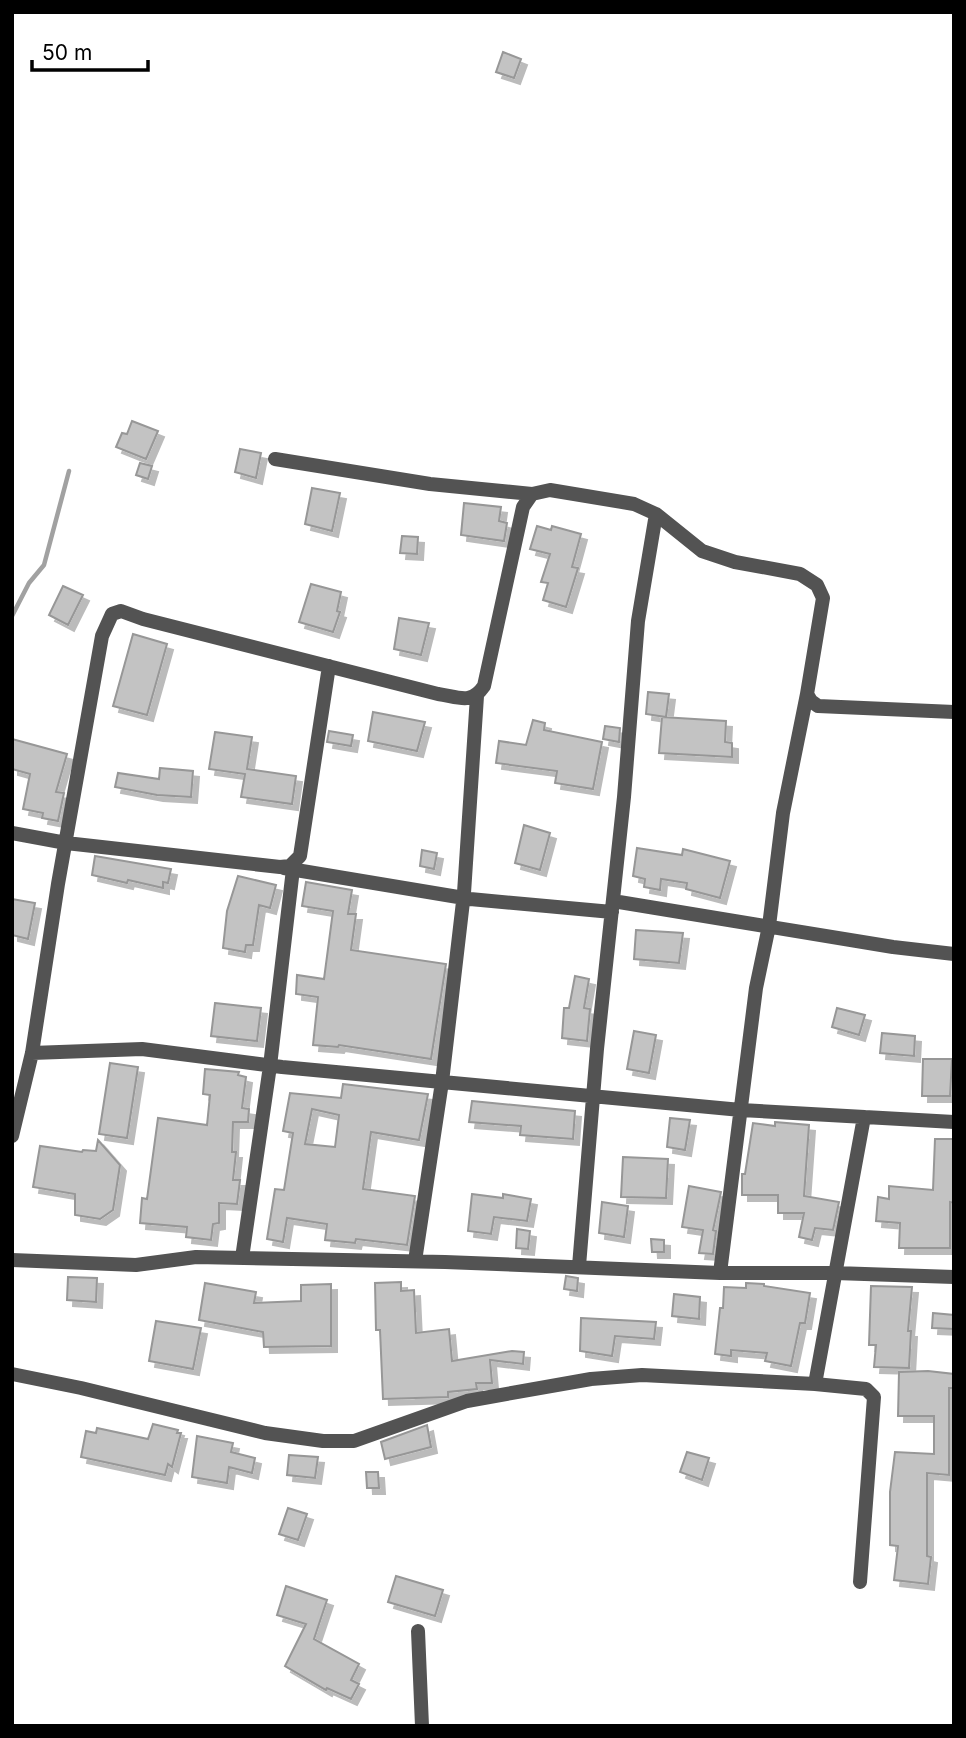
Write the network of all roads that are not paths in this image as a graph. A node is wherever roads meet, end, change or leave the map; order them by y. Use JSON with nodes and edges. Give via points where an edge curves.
{"nodes":[{"id":1,"x":275,"y":459,"type":"dead end"},
{"id":2,"x":532,"y":494,"type":"junction"},
{"id":3,"x":656,"y":514,"type":"junction"},
{"id":4,"x":329,"y":666,"type":"junction"},
{"id":5,"x":807,"y":694,"type":"junction"},
{"id":6,"x":477,"y":696,"type":"junction"},
{"id":7,"x":954,"y":712,"type":"edge"},
{"id":8,"x":12,"y":833,"type":"edge"},
{"id":9,"x":66,"y":843,"type":"junction"},
{"id":10,"x":286,"y":868,"type":"junction"},
{"id":11,"x":463,"y":898,"type":"junction"},
{"id":12,"x":612,"y":907,"type":"junction"},
{"id":13,"x":769,"y":926,"type":"junction"},
{"id":14,"x":954,"y":954,"type":"edge"},
{"id":15,"x":32,"y":1052,"type":"junction"},
{"id":16,"x":270,"y":1066,"type":"junction"},
{"id":17,"x":442,"y":1082,"type":"junction"},
{"id":18,"x":593,"y":1096,"type":"junction"},
{"id":19,"x":741,"y":1110,"type":"junction"},
{"id":20,"x":864,"y":1117,"type":"junction"},
{"id":21,"x":954,"y":1122,"type":"edge"},
{"id":22,"x":12,"y":1136,"type":"edge"},
{"id":23,"x":243,"y":1258,"type":"junction"},
{"id":24,"x":12,"y":1260,"type":"edge"},
{"id":25,"x":415,"y":1261,"type":"junction"},
{"id":26,"x":579,"y":1266,"type":"junction"},
{"id":27,"x":720,"y":1273,"type":"junction"},
{"id":28,"x":835,"y":1273,"type":"junction"},
{"id":29,"x":954,"y":1277,"type":"edge"},
{"id":30,"x":12,"y":1374,"type":"edge"},
{"id":31,"x":815,"y":1384,"type":"junction"},
{"id":32,"x":860,"y":1582,"type":"dead end"},
{"id":33,"x":418,"y":1631,"type":"dead end"},
{"id":34,"x":422,"y":1726,"type":"edge"}],
"edges":[{"from":1,"to":2,"type":"street","via":[[430,484]]},
{"from":2,"to":3,"type":"street","via":[[550,490],[634,504]]},
{"from":2,"to":6,"type":"street","via":[[523,508],[484,686]]},
{"from":3,"to":5,"type":"street","via":[[702,551],[800,574],[817,585],[824,598]]},
{"from":3,"to":12,"type":"street","via":[[638,621]]},
{"from":4,"to":6,"type":"street","via":[[438,694]]},
{"from":4,"to":9,"type":"street","via":[[121,611],[112,614],[102,636]]},
{"from":4,"to":10,"type":"street","via":[[300,856]]},
{"from":5,"to":7,"type":"street","via":[[818,706]]},
{"from":5,"to":13,"type":"street","via":[[783,813]]},
{"from":6,"to":11,"type":"street"},
{"from":8,"to":9,"type":"street"},
{"from":9,"to":10,"type":"street"},
{"from":9,"to":15,"type":"street"},
{"from":10,"to":11,"type":"street"},
{"from":10,"to":16,"type":"street"},
{"from":11,"to":12,"type":"street"},
{"from":11,"to":17,"type":"street"},
{"from":12,"to":13,"type":"street"},
{"from":12,"to":18,"type":"street"},
{"from":13,"to":14,"type":"street"},
{"from":13,"to":19,"type":"street","via":[[756,988]]},
{"from":15,"to":16,"type":"street","via":[[142,1049]]},
{"from":15,"to":22,"type":"street"},
{"from":16,"to":17,"type":"street"},
{"from":16,"to":23,"type":"street"},
{"from":17,"to":18,"type":"street"},
{"from":17,"to":25,"type":"street"},
{"from":18,"to":19,"type":"street"},
{"from":18,"to":26,"type":"street"},
{"from":19,"to":20,"type":"street"},
{"from":19,"to":27,"type":"street"},
{"from":20,"to":21,"type":"street"},
{"from":20,"to":28,"type":"street"},
{"from":23,"to":24,"type":"street","via":[[196,1257],[136,1265]]},
{"from":23,"to":25,"type":"street"},
{"from":25,"to":26,"type":"street"},
{"from":26,"to":27,"type":"street"},
{"from":27,"to":28,"type":"street"},
{"from":28,"to":29,"type":"street"},
{"from":28,"to":31,"type":"street"},
{"from":30,"to":31,"type":"street","via":[[265,1433],[323,1441],[354,1440],[467,1401],[590,1379],[642,1375]]},
{"from":31,"to":32,"type":"street","via":[[866,1389],[874,1396]]},
{"from":33,"to":34,"type":"street"}]}
